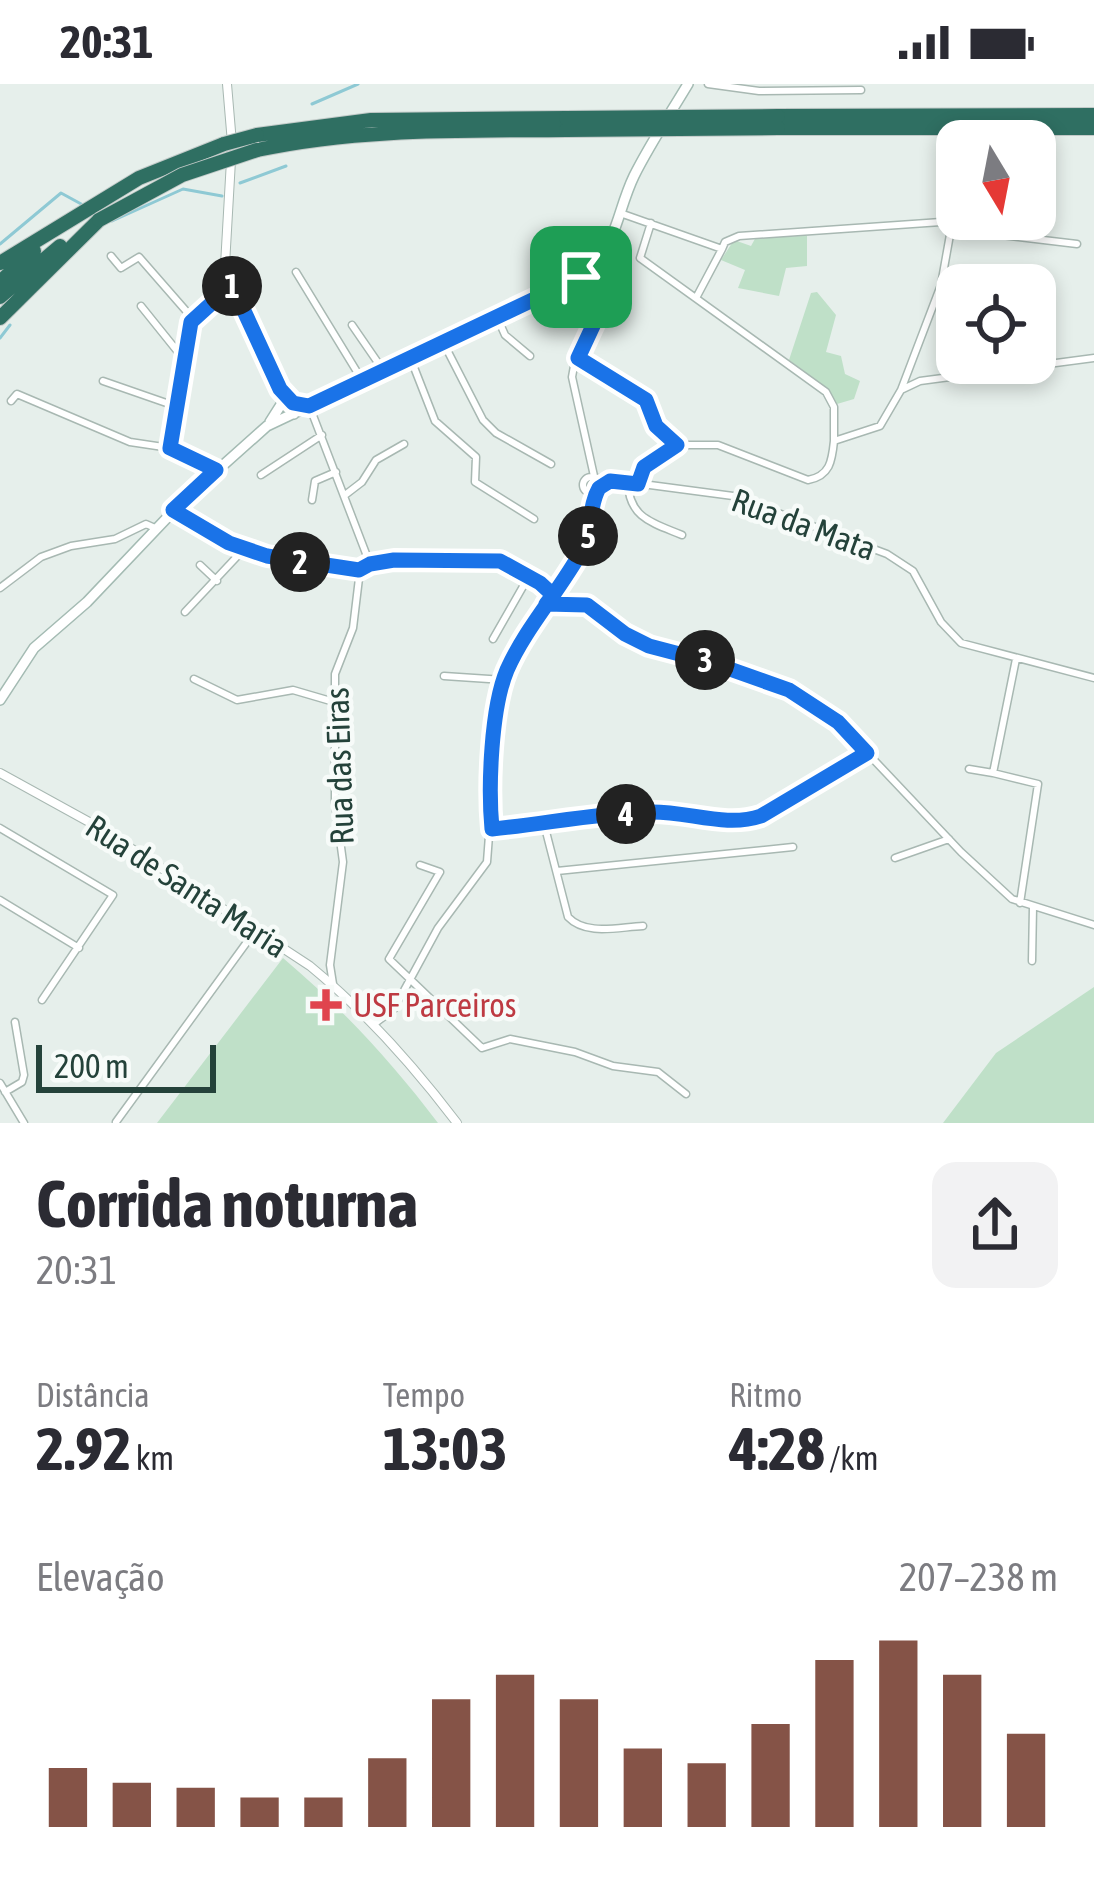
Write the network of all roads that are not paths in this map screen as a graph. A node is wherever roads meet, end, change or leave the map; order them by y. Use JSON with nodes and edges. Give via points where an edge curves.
{"nodes":[{"id":1,"x":227,"y":84,"type":"edge"},
{"id":2,"x":688,"y":84,"type":"edge"},
{"id":3,"x":708,"y":84,"type":"edge"},
{"id":4,"x":861,"y":90,"type":"dead end"},
{"id":5,"x":1094,"y":115,"type":"edge"},
{"id":6,"x":778,"y":122,"type":"junction"},
{"id":7,"x":1094,"y":128,"type":"edge"},
{"id":8,"x":257,"y":142,"type":"junction"},
{"id":9,"x":620,"y":213,"type":"junction"},
{"id":10,"x":936,"y":222,"type":"edge"},
{"id":11,"x":650,"y":223,"type":"junction"},
{"id":12,"x":71,"y":234,"type":"junction"},
{"id":13,"x":949,"y":240,"type":"edge"},
{"id":14,"x":1043,"y":240,"type":"edge"},
{"id":15,"x":1077,"y":244,"type":"dead end"},
{"id":16,"x":722,"y":249,"type":"junction"},
{"id":17,"x":111,"y":256,"type":"dead end"},
{"id":18,"x":0,"y":262,"type":"edge"},
{"id":19,"x":296,"y":272,"type":"dead end"},
{"id":20,"x":227,"y":274,"type":"junction"},
{"id":21,"x":577,"y":279,"type":"junction"},
{"id":22,"x":0,"y":281,"type":"edge"},
{"id":23,"x":0,"y":297,"type":"edge"},
{"id":24,"x":696,"y":298,"type":"junction"},
{"id":25,"x":142,"y":307,"type":"dead end"},
{"id":26,"x":496,"y":317,"type":"junction"},
{"id":27,"x":0,"y":319,"type":"edge"},
{"id":28,"x":194,"y":320,"type":"junction"},
{"id":29,"x":352,"y":325,"type":"dead end"},
{"id":30,"x":443,"y":342,"type":"junction"},
{"id":31,"x":530,"y":356,"type":"dead end"},
{"id":32,"x":182,"y":357,"type":"junction"},
{"id":33,"x":410,"y":357,"type":"junction"},
{"id":34,"x":578,"y":358,"type":"junction"},
{"id":35,"x":1094,"y":358,"type":"edge"},
{"id":36,"x":383,"y":370,"type":"junction"},
{"id":37,"x":362,"y":380,"type":"junction"},
{"id":38,"x":103,"y":381,"type":"dead end"},
{"id":39,"x":901,"y":391,"type":"junction"},
{"id":40,"x":11,"y":401,"type":"dead end"},
{"id":41,"x":176,"y":406,"type":"junction"},
{"id":42,"x":309,"y":406,"type":"junction"},
{"id":43,"x":286,"y":408,"type":"junction"},
{"id":44,"x":322,"y":435,"type":"junction"},
{"id":45,"x":834,"y":441,"type":"junction"},
{"id":46,"x":404,"y":444,"type":"dead end"},
{"id":47,"x":677,"y":445,"type":"junction"},
{"id":48,"x":170,"y":448,"type":"junction"},
{"id":49,"x":550,"y":464,"type":"dead end"},
{"id":50,"x":216,"y":470,"type":"junction"},
{"id":51,"x":336,"y":472,"type":"junction"},
{"id":52,"x":261,"y":475,"type":"dead end"},
{"id":53,"x":628,"y":482,"type":"junction"},
{"id":54,"x":594,"y":484,"type":"junction"},
{"id":55,"x":638,"y":484,"type":"junction"},
{"id":56,"x":345,"y":495,"type":"junction"},
{"id":57,"x":312,"y":500,"type":"dead end"},
{"id":58,"x":173,"y":510,"type":"junction"},
{"id":59,"x":534,"y":519,"type":"dead end"},
{"id":60,"x":155,"y":528,"type":"junction"},
{"id":61,"x":682,"y":535,"type":"dead end"},
{"id":62,"x":245,"y":548,"type":"junction"},
{"id":63,"x":370,"y":564,"type":"junction"},
{"id":64,"x":200,"y":565,"type":"dead end"},
{"id":65,"x":359,"y":570,"type":"junction"},
{"id":66,"x":529,"y":576,"type":"junction"},
{"id":67,"x":217,"y":581,"type":"junction"},
{"id":68,"x":0,"y":588,"type":"edge"},
{"id":69,"x":553,"y":595,"type":"junction"},
{"id":70,"x":546,"y":604,"type":"junction"},
{"id":71,"x":185,"y":613,"type":"dead end"},
{"id":72,"x":493,"y":639,"type":"dead end"},
{"id":73,"x":1016,"y":659,"type":"junction"},
{"id":74,"x":444,"y":676,"type":"dead end"},
{"id":75,"x":1094,"y":678,"type":"edge"},
{"id":76,"x":194,"y":679,"type":"dead end"},
{"id":77,"x":504,"y":680,"type":"junction"},
{"id":78,"x":0,"y":700,"type":"edge"},
{"id":79,"x":334,"y":702,"type":"junction"},
{"id":80,"x":867,"y":753,"type":"junction"},
{"id":81,"x":969,"y":769,"type":"dead end"},
{"id":82,"x":0,"y":772,"type":"edge"},
{"id":83,"x":993,"y":773,"type":"junction"},
{"id":84,"x":543,"y":820,"type":"junction"},
{"id":85,"x":0,"y":828,"type":"edge"},
{"id":86,"x":492,"y":829,"type":"junction"},
{"id":87,"x":949,"y":839,"type":"junction"},
{"id":88,"x":794,"y":847,"type":"dead end"},
{"id":89,"x":895,"y":858,"type":"dead end"},
{"id":90,"x":420,"y":865,"type":"dead end"},
{"id":91,"x":556,"y":871,"type":"junction"},
{"id":92,"x":0,"y":900,"type":"edge"},
{"id":93,"x":1020,"y":903,"type":"junction"},
{"id":94,"x":1033,"y":908,"type":"junction"},
{"id":95,"x":643,"y":926,"type":"dead end"},
{"id":96,"x":1094,"y":926,"type":"edge"},
{"id":97,"x":257,"y":929,"type":"junction"},
{"id":98,"x":79,"y":948,"type":"junction"},
{"id":99,"x":1032,"y":961,"type":"dead end"},
{"id":100,"x":330,"y":965,"type":"junction"},
{"id":101,"x":321,"y":975,"type":"junction"},
{"id":102,"x":412,"y":977,"type":"junction"},
{"id":103,"x":333,"y":984,"type":"junction"},
{"id":104,"x":42,"y":1000,"type":"dead end"},
{"id":105,"x":387,"y":1017,"type":"junction"},
{"id":106,"x":14,"y":1022,"type":"dead end"},
{"id":107,"x":373,"y":1024,"type":"junction"},
{"id":108,"x":385,"y":1036,"type":"junction"},
{"id":109,"x":0,"y":1083,"type":"edge"},
{"id":110,"x":5,"y":1092,"type":"junction"},
{"id":111,"x":686,"y":1094,"type":"dead end"},
{"id":112,"x":116,"y":1122,"type":"edge"},
{"id":113,"x":24,"y":1123,"type":"edge"},
{"id":114,"x":457,"y":1123,"type":"edge"}],
"edges":[{"from":1,"to":20,"type":"street"},
{"from":2,"to":9,"type":"main road"},
{"from":3,"to":4,"type":"street"},
{"from":5,"to":6,"type":"highway"},
{"from":6,"to":7,"type":"highway"},
{"from":6,"to":8,"type":"highway","bridge":true,"via":[[566,124]]},
{"from":8,"to":12,"type":"highway","bridge":true},
{"from":8,"to":12,"type":"highway","bridge":true,"via":[[159,169]]},
{"from":9,"to":11,"type":"street"},
{"from":9,"to":21,"type":"main road","via":[[605,254]]},
{"from":10,"to":16,"type":"street","via":[[753,235]]},
{"from":11,"to":16,"type":"street"},
{"from":11,"to":24,"type":"street","via":[[640,258]]},
{"from":12,"to":18,"type":"highway"},
{"from":12,"to":22,"type":"highway"},
{"from":12,"to":23,"type":"highway"},
{"from":12,"to":27,"type":"highway"},
{"from":13,"to":39,"type":"street"},
{"from":14,"to":15,"type":"street"},
{"from":16,"to":24,"type":"street"},
{"from":17,"to":28,"type":"street","via":[[122,268],[140,257]]},
{"from":19,"to":37,"type":"street"},
{"from":20,"to":28,"type":"street"},
{"from":20,"to":43,"type":"street"},
{"from":21,"to":26,"type":"main road"},
{"from":21,"to":34,"type":"street","via":[[598,315]]},
{"from":24,"to":45,"type":"street","via":[[826,392]]},
{"from":25,"to":32,"type":"street"},
{"from":26,"to":30,"type":"main road"},
{"from":26,"to":31,"type":"street"},
{"from":28,"to":32,"type":"street"},
{"from":29,"to":36,"type":"street"},
{"from":30,"to":33,"type":"main road"},
{"from":30,"to":49,"type":"street","via":[[483,420]]},
{"from":32,"to":41,"type":"street"},
{"from":33,"to":36,"type":"main road"},
{"from":33,"to":59,"type":"street","via":[[435,421],[476,457],[475,482]]},
{"from":34,"to":47,"type":"street","via":[[646,400],[656,426]]},
{"from":34,"to":54,"type":"street","via":[[572,377]]},
{"from":35,"to":39,"type":"street","via":[[928,379]]},
{"from":36,"to":37,"type":"main road"},
{"from":37,"to":42,"type":"main road"},
{"from":38,"to":41,"type":"street"},
{"from":39,"to":45,"type":"street","via":[[880,426]]},
{"from":40,"to":48,"type":"street","via":[[16,394],[130,442]]},
{"from":41,"to":48,"type":"street"},
{"from":42,"to":43,"type":"main road"},
{"from":42,"to":44,"type":"street"},
{"from":43,"to":50,"type":"main road"},
{"from":44,"to":51,"type":"street"},
{"from":44,"to":52,"type":"street"},
{"from":45,"to":47,"type":"street","via":[[828,470],[808,480],[718,446]]},
{"from":46,"to":56,"type":"street","via":[[376,460]]},
{"from":47,"to":55,"type":"street","via":[[644,467]]},
{"from":48,"to":50,"type":"street"},
{"from":50,"to":58,"type":"main road"},
{"from":51,"to":56,"type":"street"},
{"from":51,"to":57,"type":"street","via":[[315,481]]},
{"from":53,"to":54,"type":"street","name":"Rua da Mata"},
{"from":53,"to":55,"type":"street","name":"Rua da Mata"},
{"from":53,"to":61,"type":"street","via":[[638,515]]},
{"from":54,"to":69,"type":"street","via":[[583,548]]},
{"from":55,"to":73,"type":"street","name":"Rua da Mata","via":[[733,496],[901,561],[961,643]]},
{"from":56,"to":63,"type":"street"},
{"from":58,"to":60,"type":"main road"},
{"from":58,"to":62,"type":"street"},
{"from":60,"to":68,"type":"street","via":[[56,550]]},
{"from":60,"to":78,"type":"main road","via":[[34,648]]},
{"from":62,"to":65,"type":"street"},
{"from":62,"to":67,"type":"street"},
{"from":63,"to":65,"type":"street"},
{"from":63,"to":66,"type":"street","via":[[500,561]]},
{"from":64,"to":67,"type":"street"},
{"from":65,"to":79,"type":"street","name":"Rua das Eiras"},
{"from":66,"to":69,"type":"street"},
{"from":66,"to":72,"type":"street"},
{"from":67,"to":71,"type":"street"},
{"from":69,"to":70,"type":"street"},
{"from":70,"to":77,"type":"street"},
{"from":70,"to":80,"type":"street","via":[[587,605],[649,646],[789,690]]},
{"from":73,"to":75,"type":"street","name":"Rua da Mata"},
{"from":73,"to":83,"type":"street"},
{"from":74,"to":77,"type":"street"},
{"from":76,"to":79,"type":"street","via":[[238,700],[293,689]]},
{"from":77,"to":86,"type":"street"},
{"from":79,"to":100,"type":"street","name":"Rua das Eiras","via":[[343,862]]},
{"from":80,"to":84,"type":"street","via":[[746,821],[655,812]]},
{"from":80,"to":87,"type":"street"},
{"from":81,"to":83,"type":"street"},
{"from":82,"to":97,"type":"street","name":"Rua de Santa Maria"},
{"from":83,"to":93,"type":"street","via":[[1038,784]]},
{"from":84,"to":86,"type":"street"},
{"from":84,"to":91,"type":"street"},
{"from":85,"to":98,"type":"street","via":[[113,895]]},
{"from":86,"to":102,"type":"street","via":[[484,870]]},
{"from":87,"to":89,"type":"street"},
{"from":87,"to":93,"type":"street"},
{"from":88,"to":91,"type":"street"},
{"from":90,"to":102,"type":"street","via":[[440,872],[389,958]]},
{"from":91,"to":95,"type":"street","via":[[574,924]]},
{"from":92,"to":98,"type":"street"},
{"from":93,"to":94,"type":"street"},
{"from":94,"to":96,"type":"street"},
{"from":94,"to":99,"type":"street"},
{"from":97,"to":101,"type":"street","name":"Rua de Santa Maria"},
{"from":97,"to":112,"type":"street"},
{"from":98,"to":104,"type":"street"},
{"from":100,"to":101,"type":"street"},
{"from":100,"to":103,"type":"street","name":"Rua das Eiras"},
{"from":101,"to":103,"type":"street","name":"Rua de Santa Maria"},
{"from":102,"to":105,"type":"street"},
{"from":102,"to":111,"type":"street","via":[[482,1048],[510,1039],[575,1052],[658,1072]]},
{"from":103,"to":107,"type":"street","name":"Rua de Santa Maria"},
{"from":105,"to":107,"type":"street"},
{"from":105,"to":108,"type":"street"},
{"from":106,"to":110,"type":"street","via":[[24,1075]]},
{"from":107,"to":108,"type":"street","name":"Rua de Santa Maria"},
{"from":108,"to":114,"type":"street","name":"Rua de Santa Maria"},
{"from":109,"to":110,"type":"street"},
{"from":110,"to":113,"type":"street"}]}
